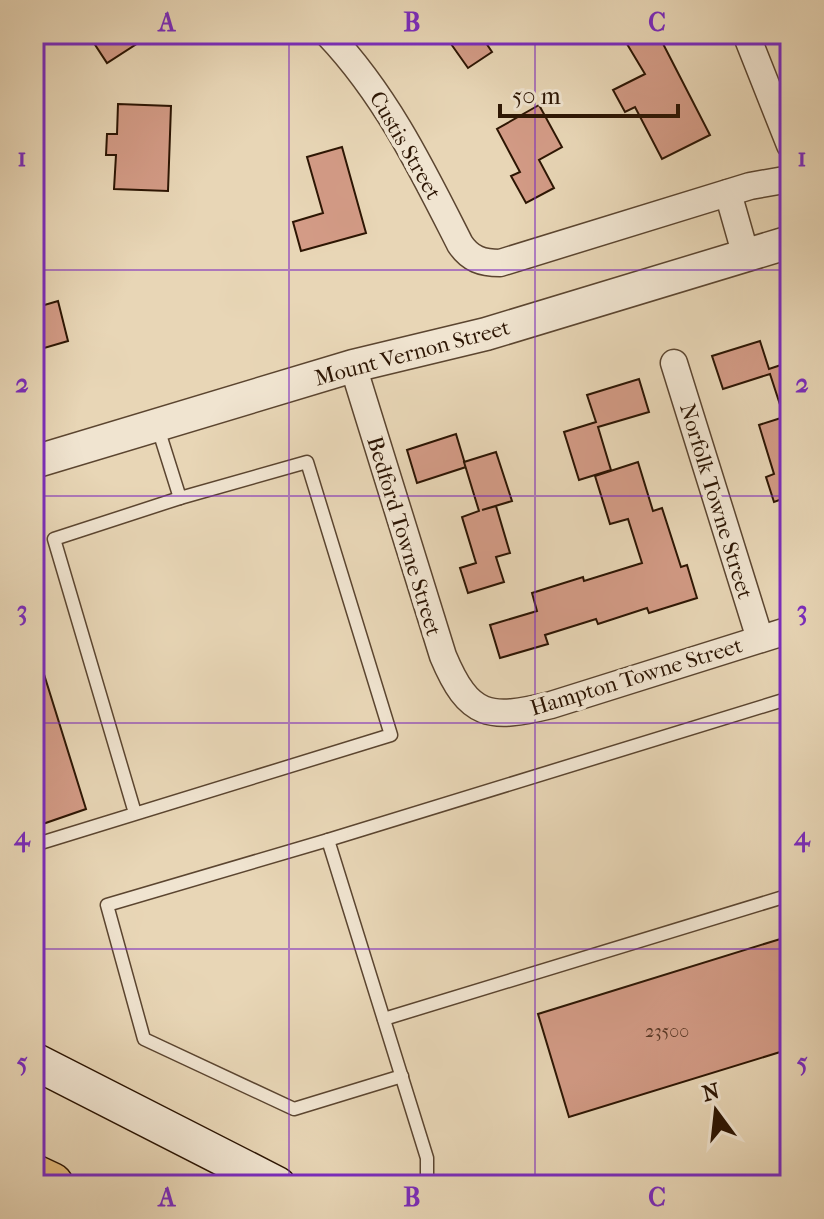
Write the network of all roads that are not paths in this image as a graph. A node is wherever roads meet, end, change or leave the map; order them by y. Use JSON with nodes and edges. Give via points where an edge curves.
{"nodes":[{"id":1,"x":328,"y":34,"type":"edge"},
{"id":2,"x":746,"y":34,"type":"edge"},
{"id":3,"x":790,"y":145,"type":"edge"},
{"id":4,"x":790,"y":179,"type":"edge"},
{"id":5,"x":728,"y":193,"type":"junction"},
{"id":6,"x":790,"y":242,"type":"edge"},
{"id":7,"x":746,"y":256,"type":"junction"},
{"id":8,"x":674,"y":363,"type":"dead end"},
{"id":9,"x":353,"y":366,"type":"junction"},
{"id":10,"x":157,"y":425,"type":"junction"},
{"id":11,"x":34,"y":462,"type":"edge"},
{"id":12,"x":180,"y":498,"type":"junction"},
{"id":13,"x":790,"y":630,"type":"edge"},
{"id":14,"x":760,"y":639,"type":"junction"},
{"id":15,"x":790,"y":698,"type":"edge"},
{"id":16,"x":468,"y":701,"type":"joint"},
{"id":17,"x":135,"y":813,"type":"junction"},
{"id":18,"x":328,"y":840,"type":"junction"},
{"id":19,"x":34,"y":845,"type":"edge"},
{"id":20,"x":790,"y":895,"type":"edge"},
{"id":21,"x":384,"y":1019,"type":"junction"},
{"id":22,"x":34,"y":1061,"type":"edge"},
{"id":23,"x":402,"y":1076,"type":"junction"},
{"id":24,"x":34,"y":1177,"type":"edge"},
{"id":25,"x":51,"y":1185,"type":"edge"},
{"id":26,"x":277,"y":1185,"type":"edge"},
{"id":27,"x":427,"y":1185,"type":"edge"}],
"edges":[{"from":1,"to":5,"type":"street","name":"Custis Street","via":[[377,94],[460,244],[477,260],[500,263]]},
{"from":2,"to":3,"type":"street"},
{"from":4,"to":5,"type":"street"},
{"from":5,"to":7,"type":"street"},
{"from":6,"to":7,"type":"street","name":"Mount Vernon Street"},
{"from":7,"to":9,"type":"street","name":"Mount Vernon Street","via":[[486,334]]},
{"from":8,"to":14,"type":"street","name":"Norfolk Towne Street"},
{"from":9,"to":10,"type":"street","name":"Mount Vernon Street"},
{"from":9,"to":16,"type":"street","name":"Bedford Towne Street","via":[[443,656]]},
{"from":10,"to":11,"type":"street","name":"Mount Vernon Street"},
{"from":10,"to":12,"type":"lane"},
{"from":12,"to":17,"type":"lane","via":[[54,539]]},
{"from":12,"to":17,"type":"lane","via":[[307,462],[391,735]]},
{"from":13,"to":14,"type":"street","name":"Hampton Towne Street"},
{"from":14,"to":16,"type":"street","name":"Hampton Towne Street","via":[[531,710],[497,713]]},
{"from":15,"to":18,"type":"lane"},
{"from":17,"to":19,"type":"lane"},
{"from":18,"to":21,"type":"lane"},
{"from":18,"to":23,"type":"lane","via":[[107,905],[144,1039],[294,1109]]},
{"from":20,"to":21,"type":"lane"},
{"from":21,"to":23,"type":"lane"},
{"from":22,"to":26,"type":"main road"},
{"from":23,"to":27,"type":"lane","via":[[427,1158]]},
{"from":24,"to":25,"type":"highway"}]}
